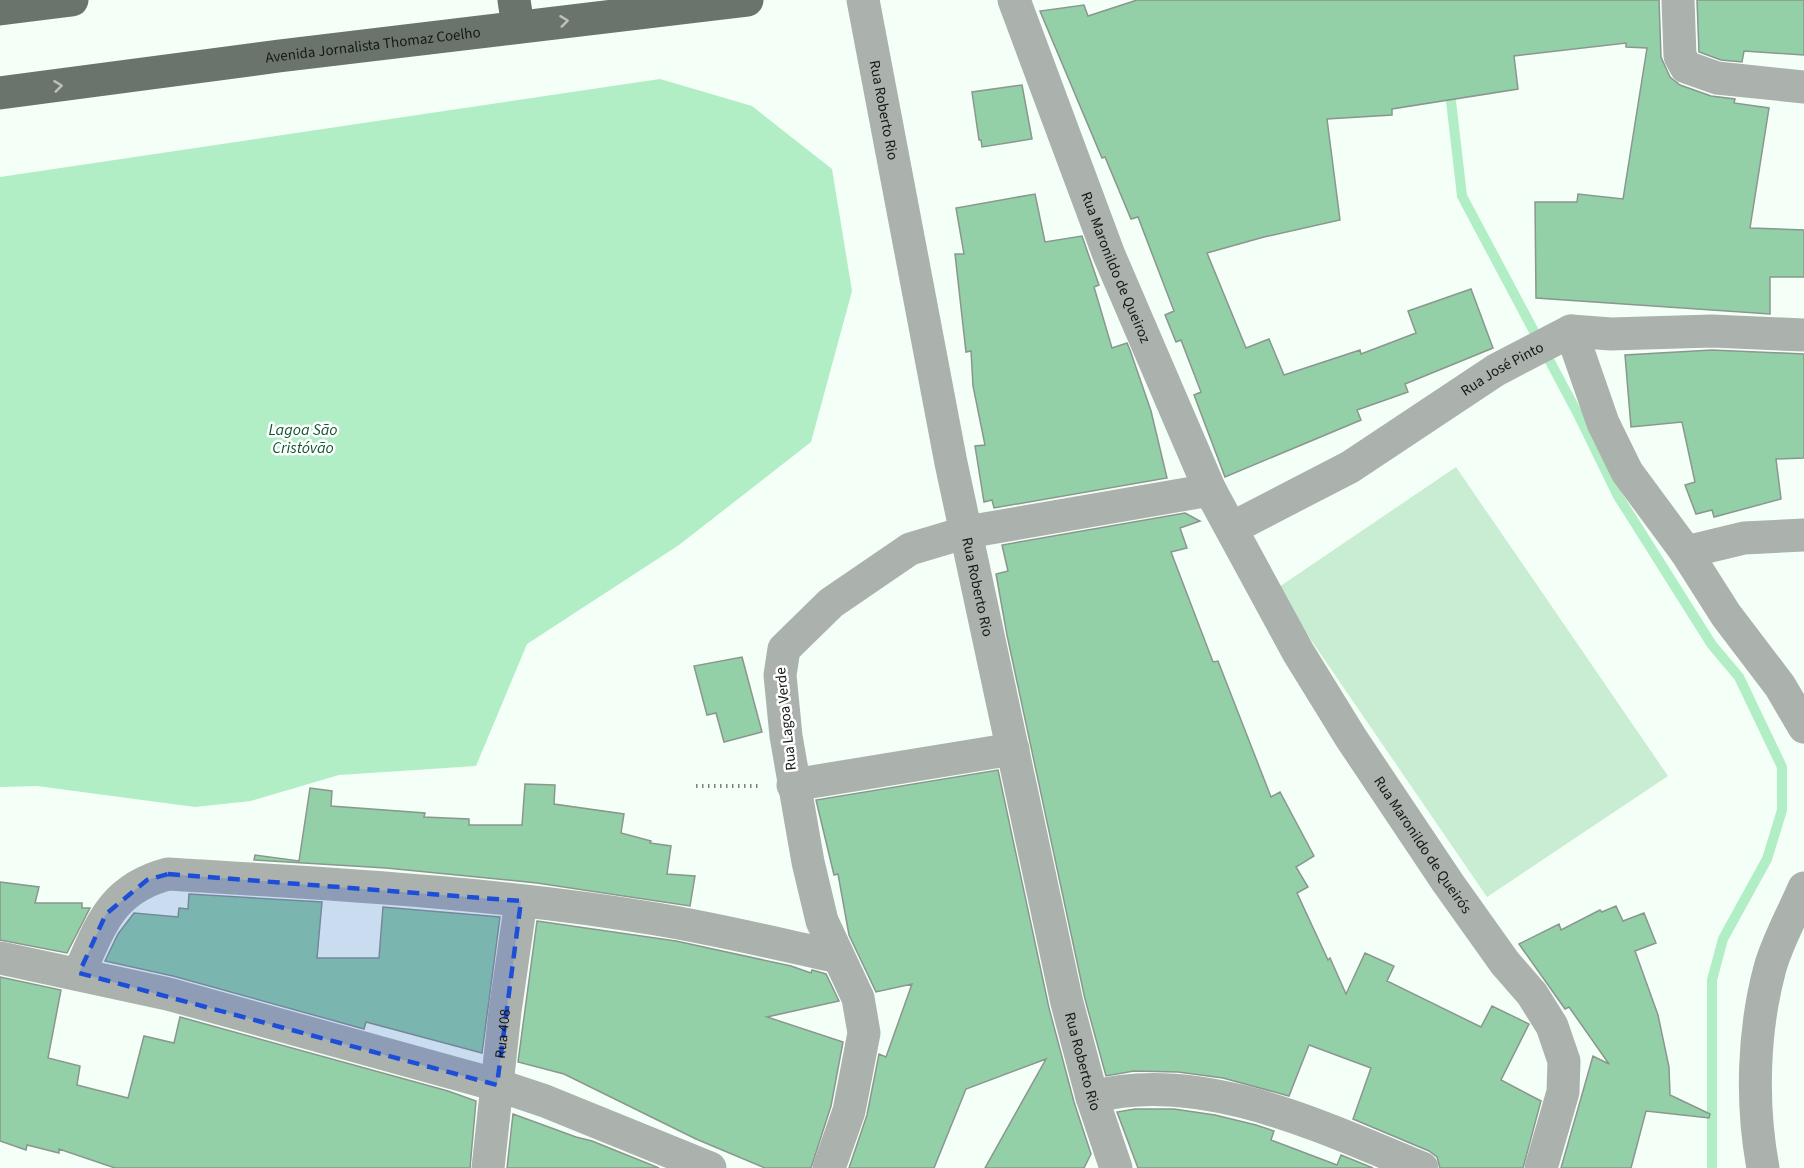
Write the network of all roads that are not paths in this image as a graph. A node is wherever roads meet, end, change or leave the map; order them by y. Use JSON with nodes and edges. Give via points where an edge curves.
{"nodes":[{"id":1,"x":72,"y":0,"type":"edge"},
{"id":2,"x":747,"y":0,"type":"edge"},
{"id":3,"x":863,"y":0,"type":"edge"},
{"id":4,"x":1014,"y":0,"type":"edge"},
{"id":5,"x":1678,"y":0,"type":"edge"},
{"id":6,"x":617,"y":7,"type":"edge"},
{"id":7,"x":0,"y":9,"type":"edge"},
{"id":8,"x":516,"y":14,"type":"edge"},
{"id":9,"x":1804,"y":87,"type":"edge"},
{"id":10,"x":0,"y":93,"type":"edge"},
{"id":11,"x":1804,"y":335,"type":"edge"},
{"id":12,"x":1561,"y":336,"type":"junction"},
{"id":13,"x":1210,"y":490,"type":"junction"},
{"id":14,"x":1232,"y":528,"type":"junction"},
{"id":15,"x":967,"y":532,"type":"junction"},
{"id":16,"x":1804,"y":535,"type":"edge"},
{"id":17,"x":1686,"y":552,"type":"junction"},
{"id":18,"x":1804,"y":727,"type":"edge"},
{"id":19,"x":1013,"y":749,"type":"junction"},
{"id":20,"x":793,"y":786,"type":"junction"},
{"id":21,"x":1804,"y":888,"type":"edge"},
{"id":22,"x":520,"y":902,"type":"junction"},
{"id":23,"x":838,"y":957,"type":"junction"},
{"id":24,"x":0,"y":958,"type":"edge"},
{"id":25,"x":79,"y":973,"type":"junction"},
{"id":26,"x":497,"y":1085,"type":"junction"},
{"id":27,"x":1092,"y":1097,"type":"junction"},
{"id":28,"x":488,"y":1168,"type":"edge"},
{"id":29,"x":710,"y":1168,"type":"edge"},
{"id":30,"x":829,"y":1168,"type":"edge"},
{"id":31,"x":1116,"y":1168,"type":"edge"},
{"id":32,"x":1422,"y":1168,"type":"edge"},
{"id":33,"x":1541,"y":1168,"type":"edge"},
{"id":34,"x":1763,"y":1168,"type":"edge"}],
"edges":[{"from":1,"to":7,"type":"main road"},
{"from":2,"to":6,"type":"main road","name":"Avenida Jornalista Thomaz Coelho"},
{"from":3,"to":15,"type":"street","name":"Rua Roberto Rio"},
{"from":4,"to":13,"type":"street","name":"Rua Maronildo de Queiroz","via":[[1109,255]]},
{"from":5,"to":9,"type":"street","via":[[1680,56],[1686,67],[1717,78]]},
{"from":8,"to":6,"type":"main road","name":"Avenida Jornalista Thomaz Coelho","one_way":true},
{"from":10,"to":8,"type":"main road","name":"Avenida Jornalista Thomaz Coelho","one_way":true},
{"from":11,"to":12,"type":"street","via":[[1712,331]]},
{"from":12,"to":14,"type":"street","name":"Rua José Pinto","via":[[1496,370],[1350,467]]},
{"from":12,"to":17,"type":"street","via":[[1627,472]]},
{"from":13,"to":14,"type":"street","name":"Rua Maronildo de Queiroz"},
{"from":13,"to":15,"type":"street","name":"Rua Lagoa Verde"},
{"from":14,"to":33,"type":"street","name":"Rua Maronildo de Queirós","via":[[1298,652],[1351,738],[1448,883],[1552,1026],[1564,1061],[1563,1092]]},
{"from":15,"to":19,"type":"street","name":"Rua Roberto Rio"},
{"from":15,"to":20,"type":"street","name":"Rua Lagoa Verde","via":[[910,549],[881,567],[831,603],[784,649],[780,675]]},
{"from":16,"to":17,"type":"street","via":[[1744,538]]},
{"from":17,"to":18,"type":"street","via":[[1726,615],[1780,686]]},
{"from":19,"to":20,"type":"street"},
{"from":19,"to":27,"type":"street","name":"Rua Roberto Rio","via":[[1067,1003]]},
{"from":20,"to":23,"type":"street","name":"Rua Lagoa Verde","via":[[822,921]]},
{"from":21,"to":34,"type":"street","via":[[1770,967],[1765,996],[1756,1103]]},
{"from":22,"to":23,"type":"street","via":[[654,919]]},
{"from":22,"to":25,"type":"street","via":[[338,884],[168,874],[147,880],[106,914]]},
{"from":22,"to":26,"type":"street","name":"Rua 408"},
{"from":23,"to":30,"type":"street","name":"Rua Lagoa Verde","via":[[858,998],[864,1033],[849,1112]]},
{"from":24,"to":25,"type":"street"},
{"from":25,"to":26,"type":"street"},
{"from":26,"to":28,"type":"street","name":"Rua 408"},
{"from":26,"to":29,"type":"street"},
{"from":27,"to":31,"type":"street","name":"Rua Roberto Rio"},
{"from":27,"to":32,"type":"street","via":[[1112,1091],[1191,1092],[1237,1101],[1282,1112]]}]}
